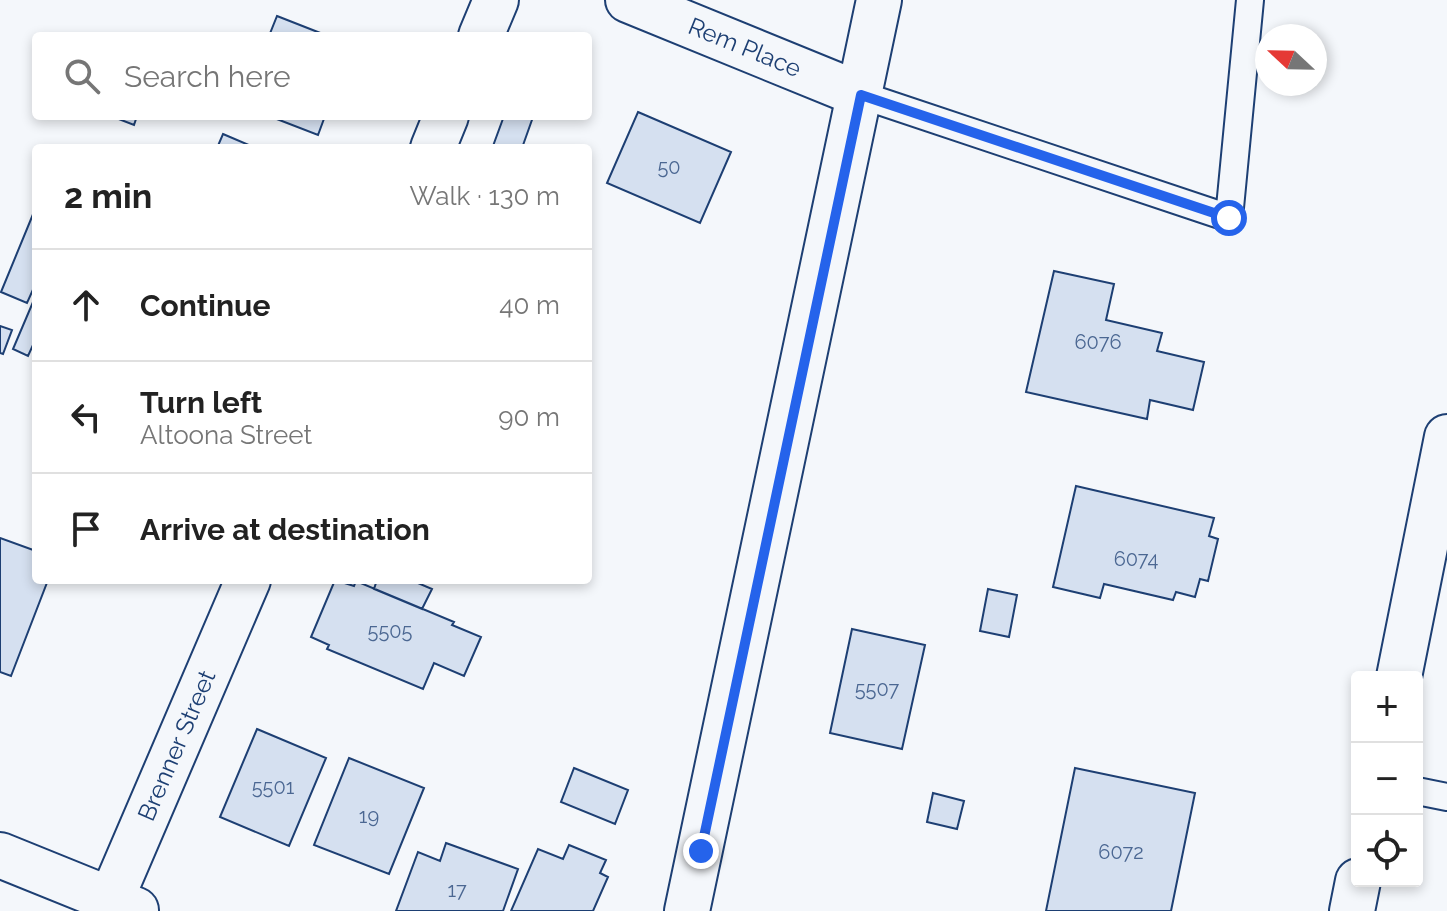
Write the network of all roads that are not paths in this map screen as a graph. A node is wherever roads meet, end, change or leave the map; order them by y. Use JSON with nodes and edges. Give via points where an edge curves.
{"nodes":[{"id":1,"x":496,"y":0,"type":"edge"},
{"id":2,"x":628,"y":0,"type":"edge"},
{"id":3,"x":879,"y":0,"type":"edge"},
{"id":4,"x":1250,"y":0,"type":"edge"},
{"id":5,"x":483,"y":32,"type":"edge"},
{"id":6,"x":861,"y":95,"type":"junction"},
{"id":7,"x":444,"y":120,"type":"edge"},
{"id":8,"x":435,"y":144,"type":"edge"},
{"id":9,"x":1447,"y":437,"type":"edge"},
{"id":10,"x":246,"y":584,"type":"edge"},
{"id":11,"x":1400,"y":671,"type":"edge"},
{"id":12,"x":1423,"y":792,"type":"edge"},
{"id":13,"x":1447,"y":797,"type":"edge"},
{"id":14,"x":0,"y":855,"type":"edge"},
{"id":15,"x":1357,"y":887,"type":"edge"},
{"id":16,"x":118,"y":907,"type":"edge"},
{"id":17,"x":687,"y":911,"type":"edge"},
{"id":18,"x":1352,"y":911,"type":"edge"}],
"edges":[{"from":1,"to":5,"type":"street"},
{"from":2,"to":6,"type":"street","name":"Rem Place"},
{"from":3,"to":6,"type":"street"},
{"from":4,"to":6,"type":"lane","via":[[1229,218]]},
{"from":6,"to":17,"type":"street"},
{"from":7,"to":8,"type":"street"},
{"from":9,"to":11,"type":"street"},
{"from":10,"to":16,"type":"street","name":"Brenner Street"},
{"from":12,"to":13,"type":"lane"},
{"from":14,"to":16,"type":"street"},
{"from":15,"to":18,"type":"street"}]}
